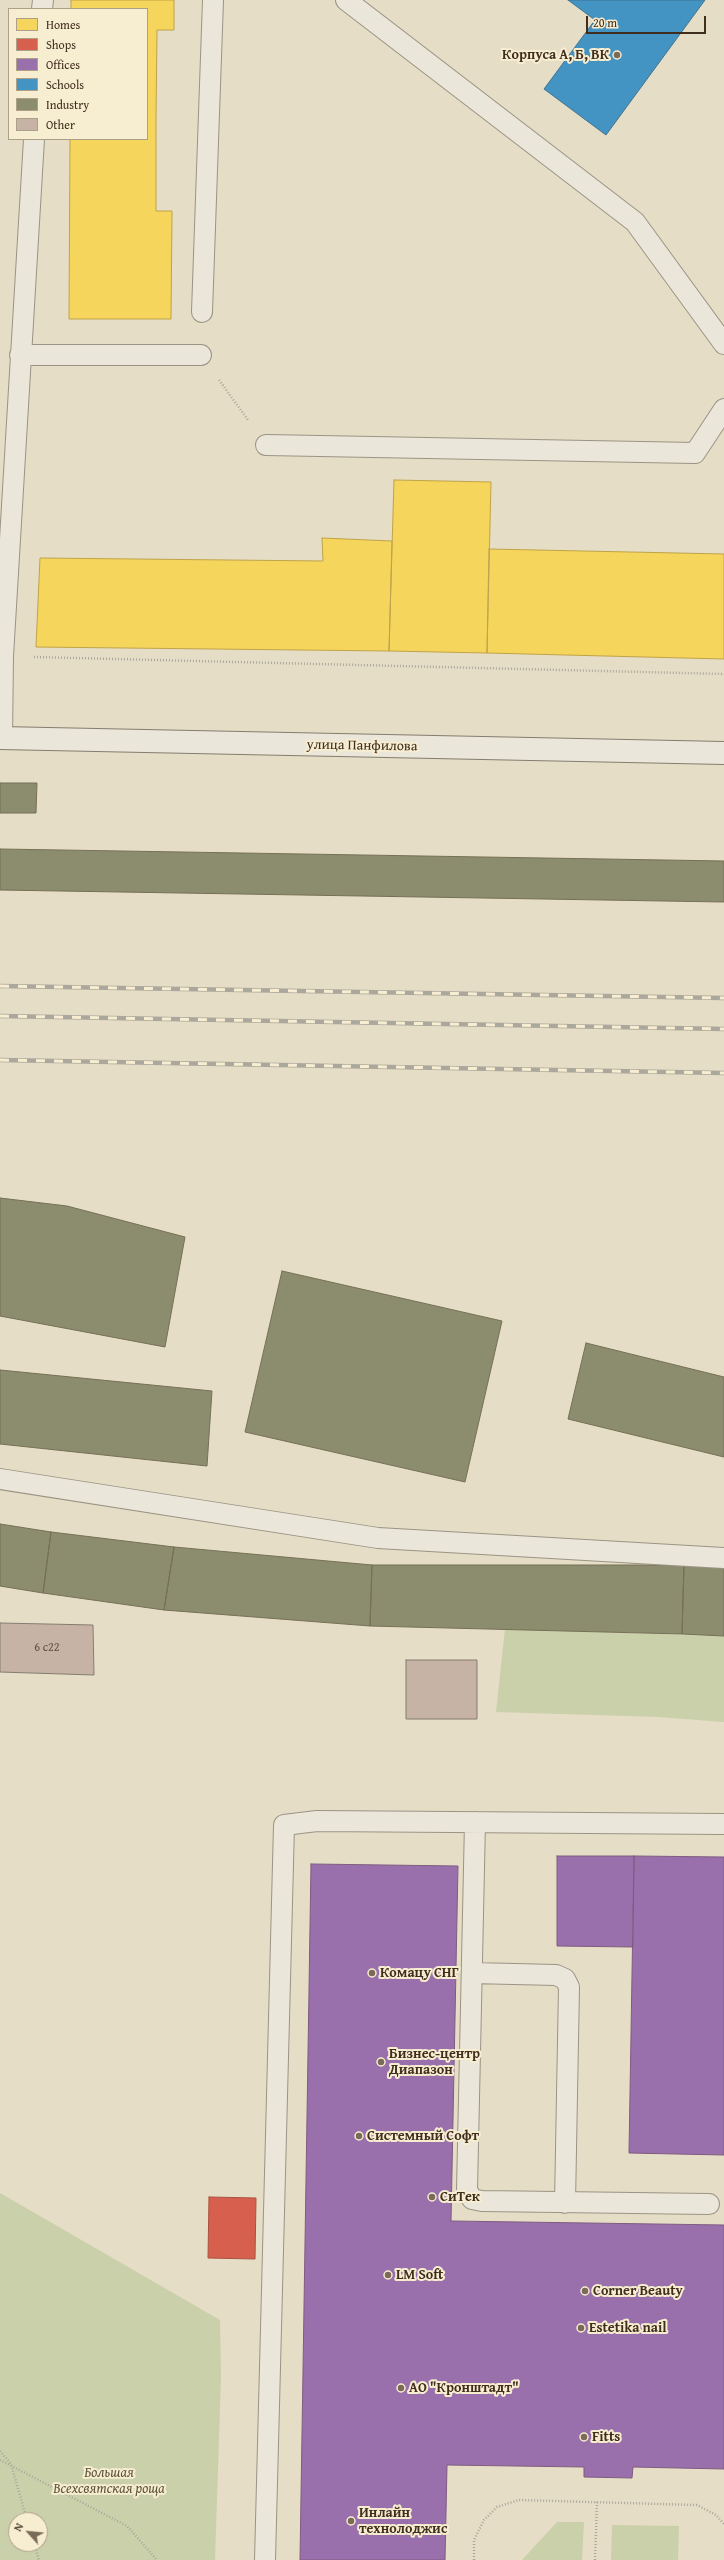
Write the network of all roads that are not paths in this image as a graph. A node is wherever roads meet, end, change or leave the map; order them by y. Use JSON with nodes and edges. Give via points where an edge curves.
{"nodes":[{"id":1,"x":213,"y":0,"type":"edge"},
{"id":2,"x":346,"y":0,"type":"edge"},
{"id":3,"x":34,"y":140,"type":"edge"},
{"id":4,"x":202,"y":312,"type":"dead end"},
{"id":5,"x":724,"y":344,"type":"edge"},
{"id":6,"x":201,"y":354,"type":"road end"},
{"id":7,"x":20,"y":356,"type":"junction"},
{"id":8,"x":724,"y":409,"type":"edge"},
{"id":9,"x":266,"y":445,"type":"road end"},
{"id":10,"x":1,"y":738,"type":"edge"},
{"id":11,"x":724,"y":753,"type":"edge"},
{"id":12,"x":0,"y":1479,"type":"edge"},
{"id":13,"x":724,"y":1558,"type":"edge"},
{"id":14,"x":475,"y":1822,"type":"junction"},
{"id":15,"x":724,"y":1824,"type":"edge"},
{"id":16,"x":472,"y":1973,"type":"junction"},
{"id":17,"x":565,"y":2203,"type":"junction"},
{"id":18,"x":708,"y":2204,"type":"dead end"},
{"id":19,"x":265,"y":2560,"type":"edge"}],
"edges":[{"from":1,"to":4,"type":"lane"},
{"from":2,"to":5,"type":"lane","via":[[635,222]]},
{"from":3,"to":7,"type":"lane"},
{"from":6,"to":7,"type":"lane"},
{"from":7,"to":10,"type":"lane","via":[[3,656]]},
{"from":8,"to":9,"type":"lane","via":[[695,453]]},
{"from":10,"to":11,"type":"street","name":"улица Панфилова"},
{"from":12,"to":13,"type":"lane","via":[[378,1538]]},
{"from":14,"to":15,"type":"lane"},
{"from":14,"to":16,"type":"lane"},
{"from":14,"to":19,"type":"lane","via":[[317,1821],[284,1826]]},
{"from":16,"to":17,"type":"lane","via":[[556,1975],[565,1979],[569,1987]]},
{"from":16,"to":17,"type":"lane","via":[[467,2190],[472,2199],[482,2202]]},
{"from":17,"to":18,"type":"lane"}]}
